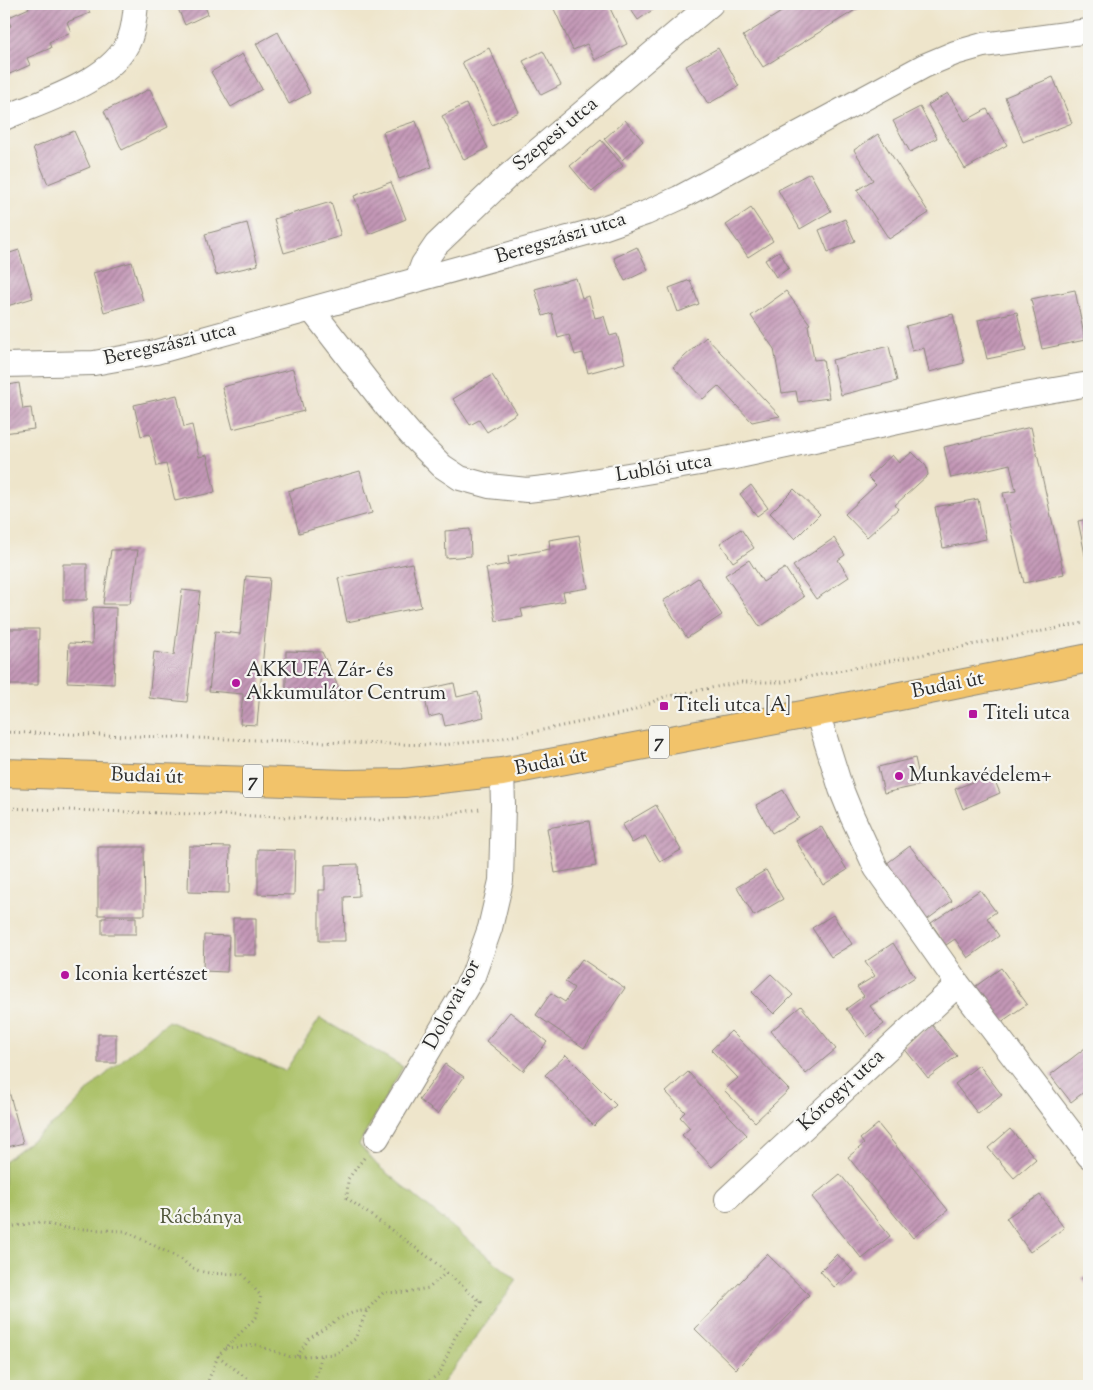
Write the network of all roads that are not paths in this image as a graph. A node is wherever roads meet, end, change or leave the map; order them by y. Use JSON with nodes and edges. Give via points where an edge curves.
{"nodes":[{"id":1,"x":136,"y":4,"type":"edge"},
{"id":2,"x":711,"y":4,"type":"edge"},
{"id":3,"x":1089,"y":31,"type":"edge"},
{"id":4,"x":4,"y":118,"type":"edge"},
{"id":5,"x":417,"y":280,"type":"junction"},
{"id":6,"x":311,"y":309,"type":"junction"},
{"id":7,"x":4,"y":365,"type":"edge"},
{"id":8,"x":1089,"y":384,"type":"edge"},
{"id":9,"x":1089,"y":658,"type":"edge"},
{"id":10,"x":817,"y":712,"type":"junction"},
{"id":11,"x":502,"y":772,"type":"junction"},
{"id":12,"x":4,"y":773,"type":"edge"},
{"id":13,"x":958,"y":984,"type":"junction"},
{"id":14,"x":377,"y":1138,"type":"road end"},
{"id":15,"x":1089,"y":1156,"type":"edge"},
{"id":16,"x":727,"y":1199,"type":"dead end"}],
"edges":[{"from":1,"to":4,"type":"street","via":[[130,38],[105,70]]},
{"from":2,"to":5,"type":"street","name":"Szepesi utca","via":[[508,176],[436,245]]},
{"from":3,"to":5,"type":"street","name":"Beregszászi utca","via":[[982,45],[955,53],[924,66],[709,183],[646,212],[597,230]]},
{"from":5,"to":6,"type":"street","name":"Beregszászi utca"},
{"from":6,"to":7,"type":"street","name":"Beregszászi utca","via":[[128,358],[94,363]]},
{"from":6,"to":8,"type":"street","name":"Lublói utca","via":[[387,407],[442,466],[460,478],[489,486],[528,490],[730,458]]},
{"from":9,"to":10,"type":"main road","name":"Budai út","number":"7"},
{"from":10,"to":11,"type":"main road","name":"Budai út","number":"7"},
{"from":10,"to":13,"type":"street","via":[[841,789],[876,868]]},
{"from":11,"to":12,"type":"main road","name":"Budai út","number":"7","via":[[404,783],[347,784]]},
{"from":11,"to":14,"type":"street","name":"Dolovai sor","via":[[501,881],[490,928],[473,976]]},
{"from":13,"to":15,"type":"street"},
{"from":13,"to":16,"type":"street","name":"Kórogyi utca"}]}
